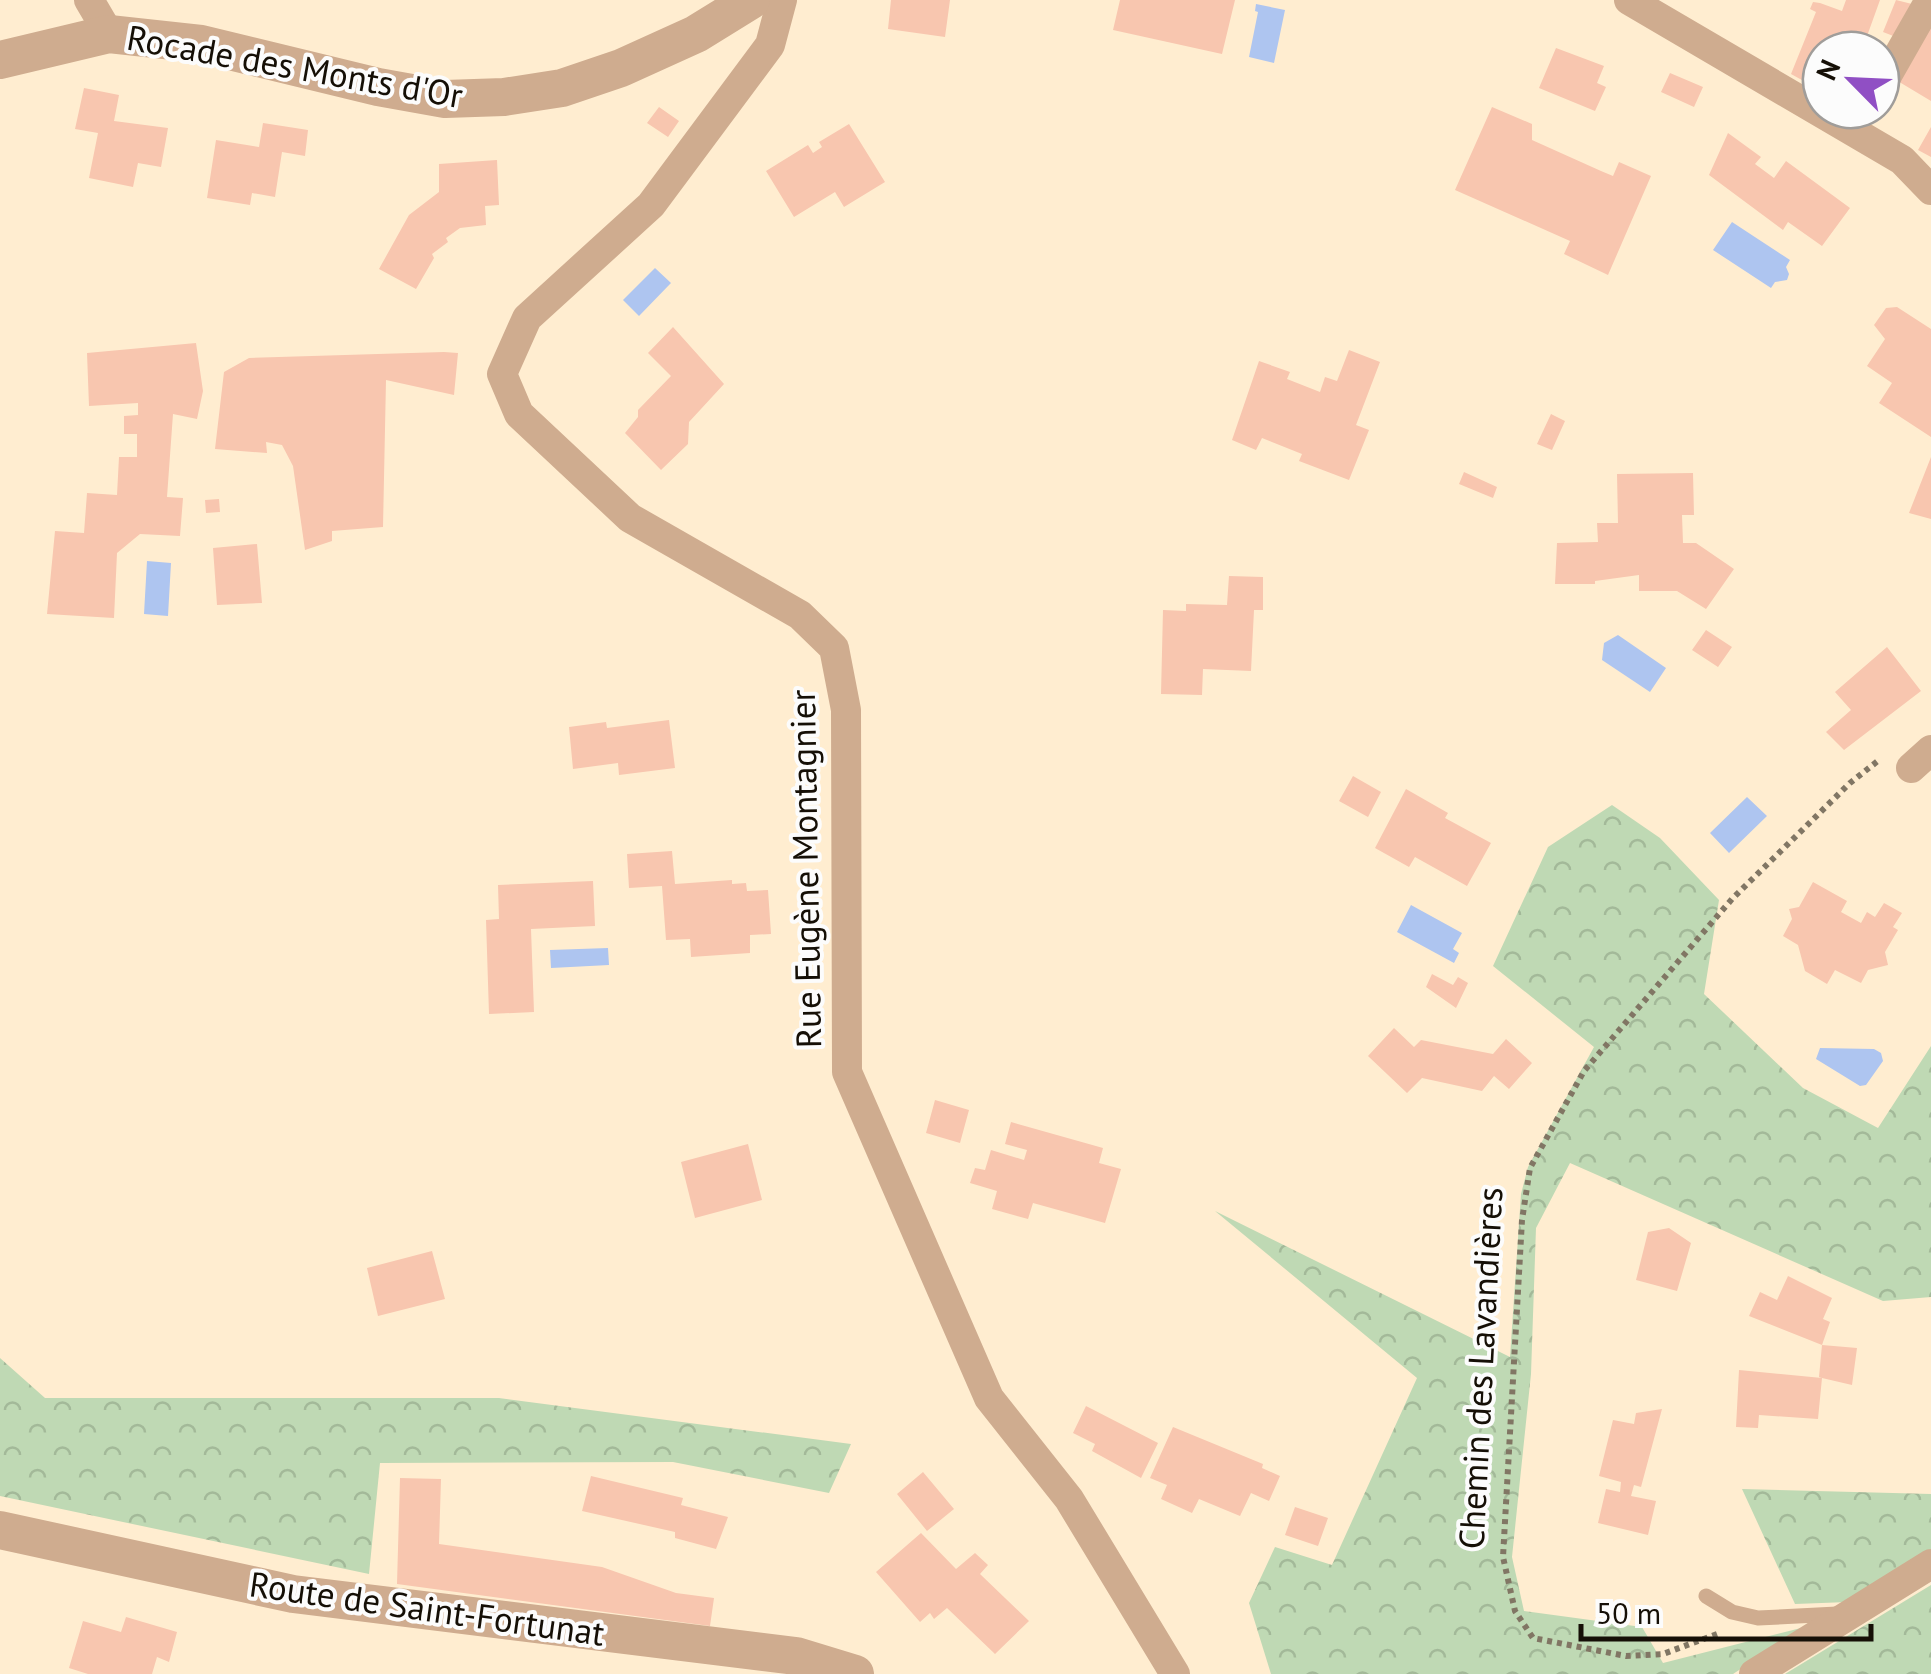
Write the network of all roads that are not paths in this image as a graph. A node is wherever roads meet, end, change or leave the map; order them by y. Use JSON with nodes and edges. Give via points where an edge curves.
{"nodes":[{"id":1,"x":89,"y":0,"type":"edge"},
{"id":2,"x":752,"y":0,"type":"edge"},
{"id":3,"x":782,"y":0,"type":"edge"},
{"id":4,"x":1630,"y":0,"type":"edge"},
{"id":5,"x":1930,"y":0,"type":"edge"},
{"id":6,"x":109,"y":34,"type":"junction"},
{"id":7,"x":1901,"y":51,"type":"edge"},
{"id":8,"x":0,"y":60,"type":"edge"},
{"id":9,"x":1801,"y":90,"type":"edge"},
{"id":10,"x":1870,"y":130,"type":"edge"},
{"id":11,"x":1931,"y":190,"type":"edge"},
{"id":12,"x":0,"y":1530,"type":"edge"},
{"id":13,"x":1931,"y":1564,"type":"edge"},
{"id":14,"x":1706,"y":1596,"type":"dead end"},
{"id":15,"x":1851,"y":1614,"type":"junction"},
{"id":16,"x":855,"y":1674,"type":"edge"},
{"id":17,"x":1175,"y":1674,"type":"edge"},
{"id":18,"x":1754,"y":1674,"type":"edge"}],
"edges":[{"from":1,"to":6,"type":"street"},
{"from":2,"to":6,"type":"street","name":"Rocade des Monts d'Or","via":[[621,68],[562,88],[504,97],[445,98],[201,44]]},
{"from":3,"to":17,"type":"street","name":"Rue Eugène Montagnier","via":[[770,44],[663,189],[527,318],[502,374],[519,414],[630,518],[800,615],[834,648],[846,710],[847,1072],[989,1398],[1069,1499]]},
{"from":4,"to":9,"type":"street"},
{"from":5,"to":7,"type":"street"},
{"from":6,"to":8,"type":"street","name":"Rocade des Monts d'Or"},
{"from":10,"to":11,"type":"street"},
{"from":12,"to":16,"type":"street","name":"Route de Saint-Fortunat","via":[[293,1594],[796,1656]]},
{"from":13,"to":15,"type":"street"},
{"from":14,"to":15,"type":"lane","via":[[1758,1618]]},
{"from":15,"to":18,"type":"street"}]}
